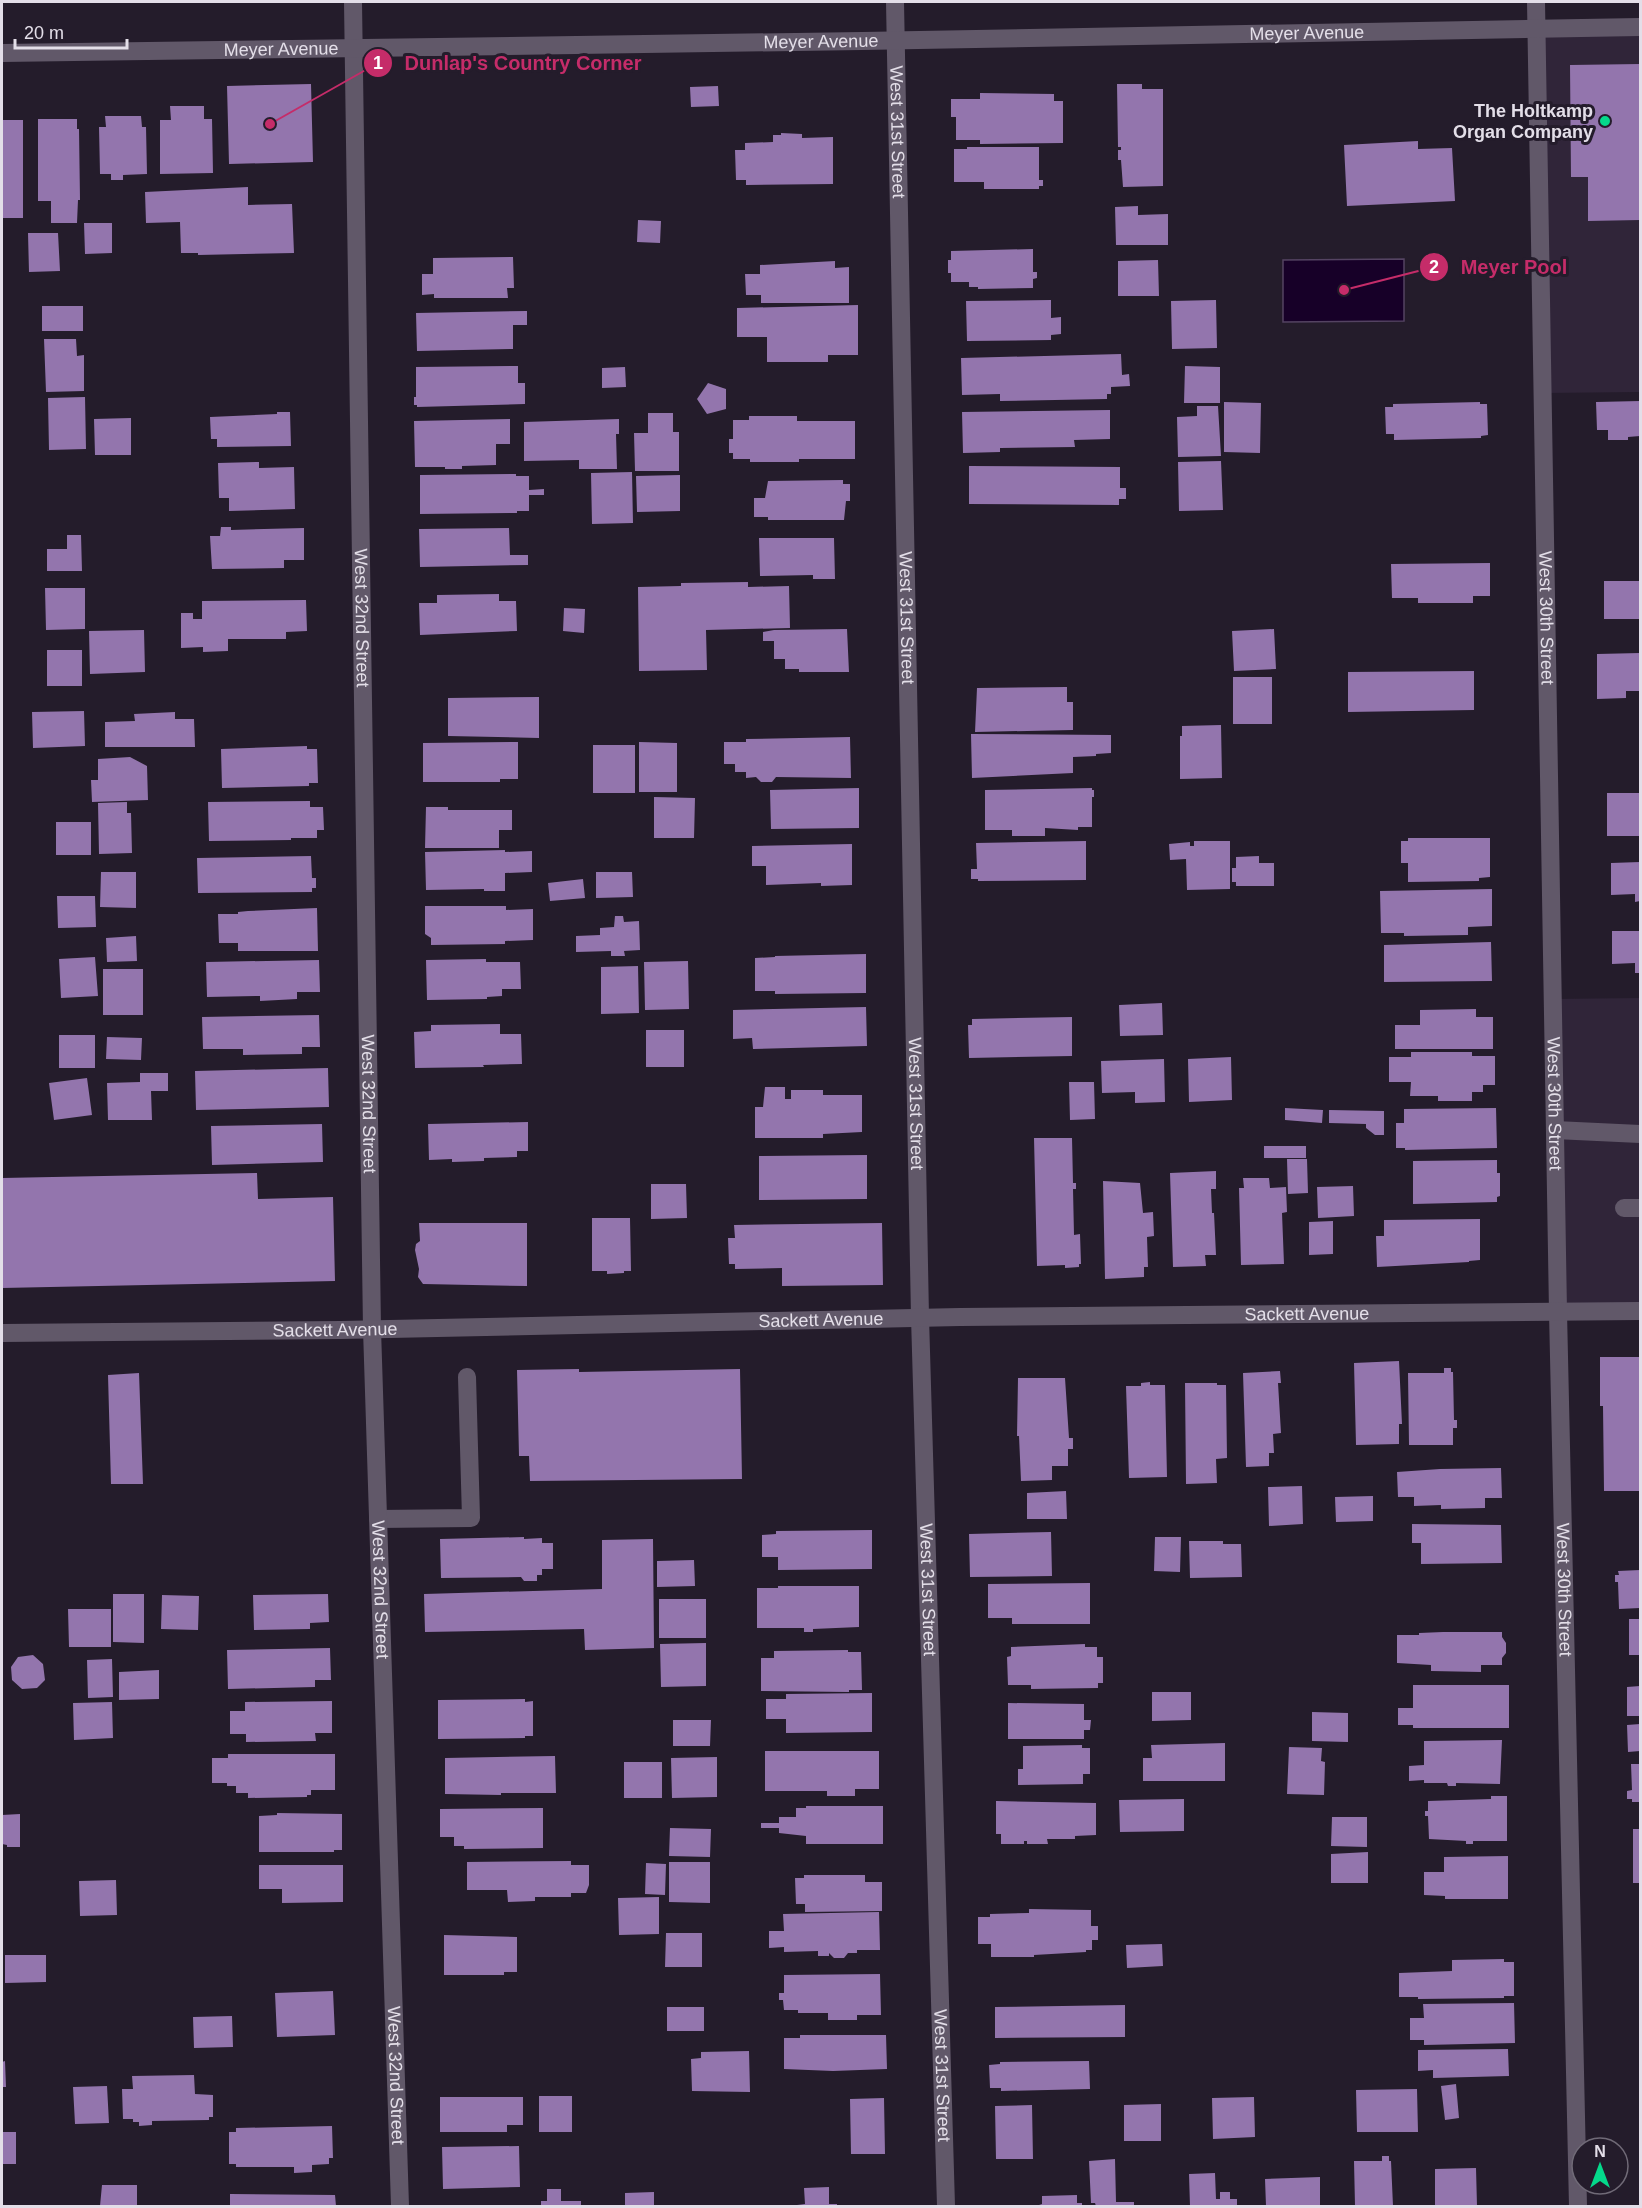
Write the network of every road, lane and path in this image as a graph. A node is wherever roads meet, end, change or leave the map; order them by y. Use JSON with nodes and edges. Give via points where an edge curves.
{"nodes":[{"id":1,"x":353,"y":2,"type":"edge"},
{"id":2,"x":895,"y":2,"type":"edge"},
{"id":3,"x":1536,"y":2,"type":"edge"},
{"id":4,"x":1641,"y":27,"type":"edge"},
{"id":5,"x":1537,"y":29,"type":"junction"},
{"id":6,"x":895,"y":41,"type":"junction"},
{"id":7,"x":353,"y":47,"type":"junction"},
{"id":8,"x":2,"y":53,"type":"edge"},
{"id":9,"x":1555,"y":1130,"type":"junction"},
{"id":10,"x":1641,"y":1134,"type":"edge"},
{"id":11,"x":1641,"y":1311,"type":"edge"},
{"id":12,"x":1558,"y":1312,"type":"junction"},
{"id":13,"x":920,"y":1317,"type":"junction"},
{"id":14,"x":372,"y":1329,"type":"junction"},
{"id":15,"x":2,"y":1334,"type":"edge"},
{"id":16,"x":467,"y":1377,"type":"dead end"},
{"id":17,"x":378,"y":1519,"type":"junction"},
{"id":18,"x":400,"y":2206,"type":"edge"},
{"id":19,"x":946,"y":2206,"type":"edge"},
{"id":20,"x":1578,"y":2206,"type":"edge"}],
"edges":[{"from":1,"to":7,"type":"street","name":"West 32nd Street"},
{"from":2,"to":6,"type":"street","name":"West 31st Street"},
{"from":3,"to":5,"type":"street","name":"West 30th Street"},
{"from":4,"to":5,"type":"street","name":"Meyer Avenue"},
{"from":5,"to":6,"type":"street","name":"Meyer Avenue"},
{"from":5,"to":9,"type":"street","name":"West 30th Street"},
{"from":6,"to":7,"type":"street","name":"Meyer Avenue"},
{"from":6,"to":13,"type":"street","name":"West 31st Street"},
{"from":7,"to":8,"type":"street","name":"Meyer Avenue"},
{"from":7,"to":14,"type":"street","name":"West 32nd Street"},
{"from":9,"to":10,"type":"street"},
{"from":9,"to":12,"type":"street","name":"West 30th Street"},
{"from":11,"to":12,"type":"street","name":"Sackett Avenue"},
{"from":12,"to":13,"type":"street","name":"Sackett Avenue"},
{"from":12,"to":20,"type":"street","name":"West 30th Street"},
{"from":13,"to":14,"type":"street","name":"Sackett Avenue"},
{"from":13,"to":19,"type":"street","name":"West 31st Street"},
{"from":14,"to":15,"type":"street","name":"Sackett Avenue"},
{"from":14,"to":17,"type":"street","name":"West 32nd Street"},
{"from":16,"to":17,"type":"street","via":[[471,1518]]},
{"from":17,"to":18,"type":"street","name":"West 32nd Street"}]}
